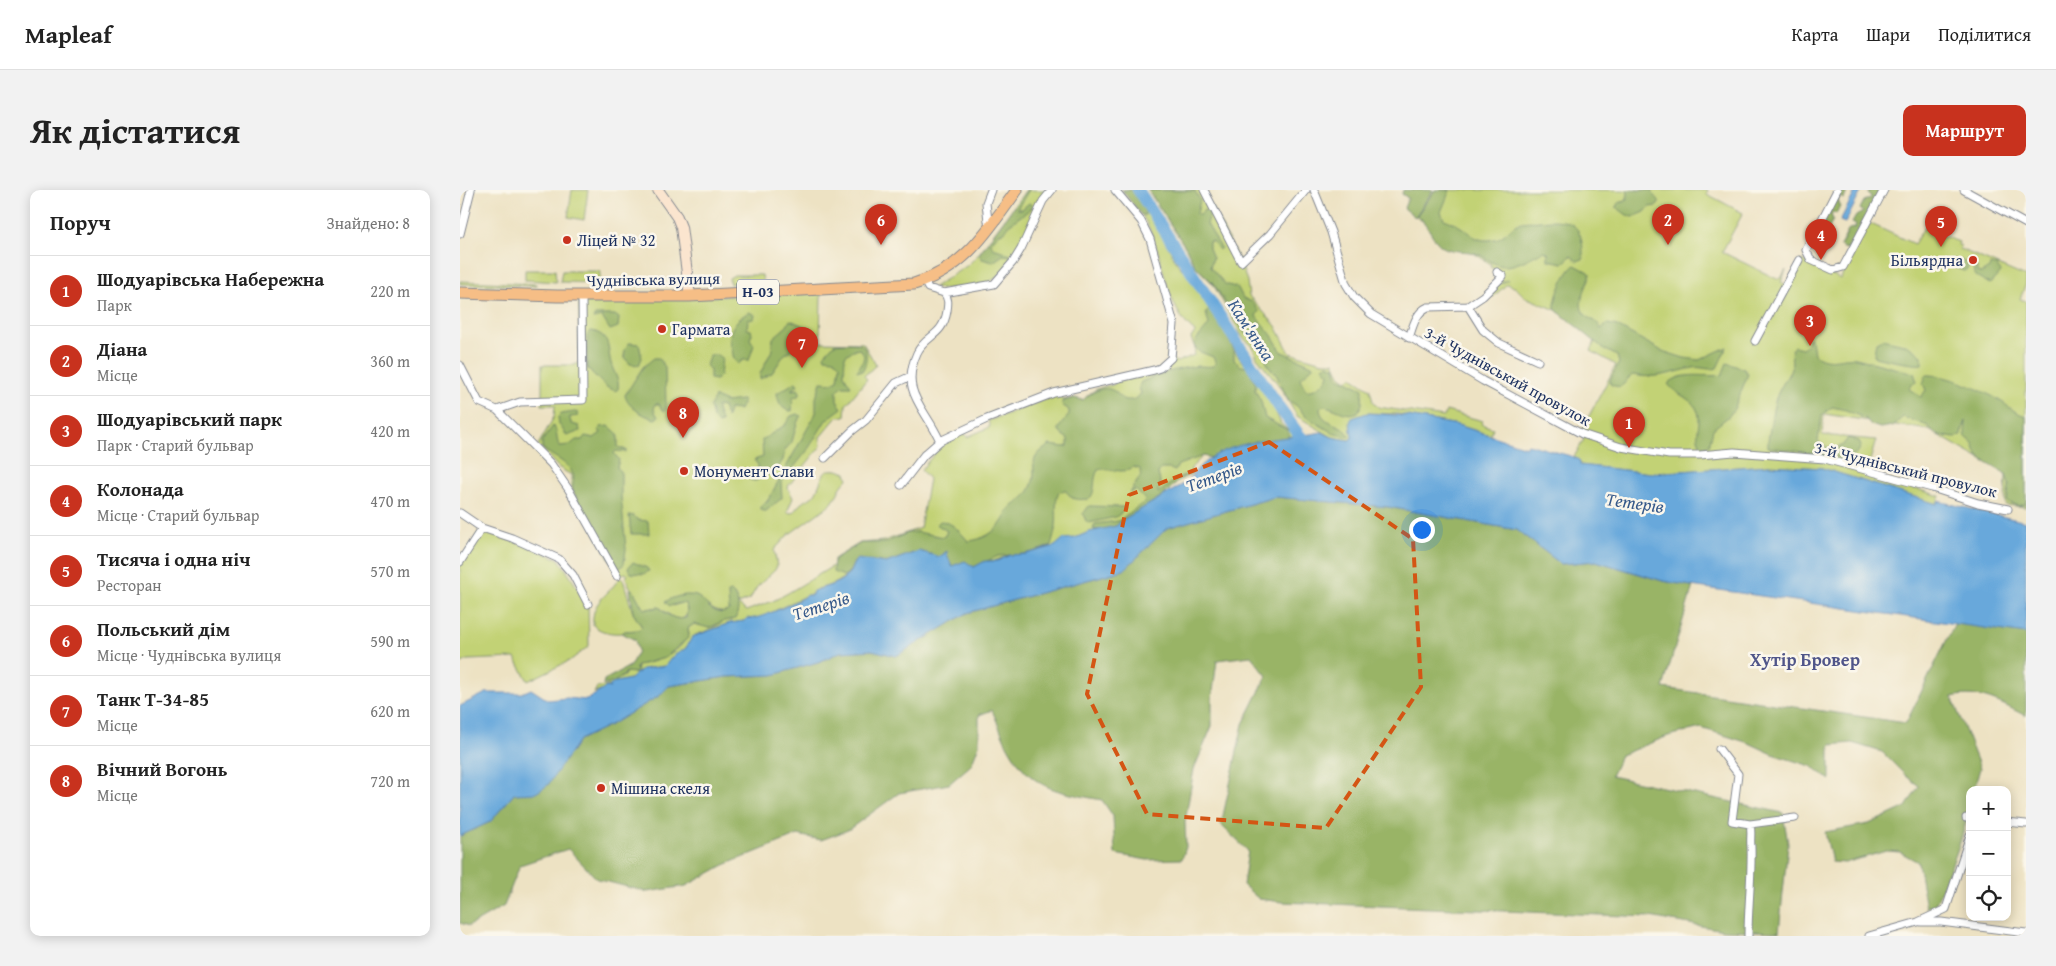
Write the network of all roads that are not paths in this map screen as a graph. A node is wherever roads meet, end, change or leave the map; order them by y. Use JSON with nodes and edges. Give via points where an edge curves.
{"nodes":[{"id":1,"x":471,"y":190,"type":"edge"},
{"id":2,"x":658,"y":190,"type":"edge"},
{"id":3,"x":991,"y":190,"type":"edge"},
{"id":4,"x":1011,"y":190,"type":"edge"},
{"id":5,"x":1017,"y":190,"type":"edge"},
{"id":6,"x":1052,"y":190,"type":"edge"},
{"id":7,"x":1115,"y":190,"type":"edge"},
{"id":8,"x":1204,"y":190,"type":"edge"},
{"id":9,"x":1306,"y":190,"type":"edge"},
{"id":10,"x":1314,"y":190,"type":"edge"},
{"id":11,"x":1836,"y":190,"type":"edge"},
{"id":12,"x":1884,"y":190,"type":"edge"},
{"id":13,"x":1964,"y":190,"type":"edge"},
{"id":14,"x":988,"y":221,"type":"junction"},
{"id":15,"x":2026,"y":224,"type":"edge"},
{"id":16,"x":460,"y":234,"type":"edge"},
{"id":17,"x":1799,"y":260,"type":"dead end"},
{"id":18,"x":1497,"y":272,"type":"dead end"},
{"id":19,"x":923,"y":278,"type":"junction"},
{"id":20,"x":460,"y":289,"type":"edge"},
{"id":21,"x":460,"y":293,"type":"edge"},
{"id":22,"x":690,"y":293,"type":"junction"},
{"id":23,"x":944,"y":293,"type":"junction"},
{"id":24,"x":582,"y":297,"type":"junction"},
{"id":25,"x":1468,"y":306,"type":"junction"},
{"id":26,"x":1409,"y":338,"type":"junction"},
{"id":27,"x":1755,"y":341,"type":"dead end"},
{"id":28,"x":1538,"y":361,"type":"dead end"},
{"id":29,"x":460,"y":364,"type":"edge"},
{"id":30,"x":911,"y":376,"type":"junction"},
{"id":31,"x":497,"y":410,"type":"junction"},
{"id":32,"x":940,"y":441,"type":"junction"},
{"id":33,"x":825,"y":458,"type":"dead end"},
{"id":34,"x":901,"y":485,"type":"dead end"},
{"id":35,"x":2008,"y":509,"type":"dead end"},
{"id":36,"x":460,"y":513,"type":"edge"},
{"id":37,"x":482,"y":528,"type":"junction"},
{"id":38,"x":460,"y":562,"type":"edge"},
{"id":39,"x":618,"y":576,"type":"dead end"},
{"id":40,"x":588,"y":604,"type":"dead end"},
{"id":41,"x":1719,"y":749,"type":"dead end"},
{"id":42,"x":1795,"y":818,"type":"dead end"},
{"id":43,"x":2011,"y":822,"type":"edge"},
{"id":44,"x":1750,"y":824,"type":"junction"},
{"id":45,"x":2026,"y":824,"type":"edge"},
{"id":46,"x":1966,"y":847,"type":"edge"},
{"id":47,"x":1918,"y":922,"type":"junction"},
{"id":48,"x":2026,"y":933,"type":"edge"},
{"id":49,"x":1748,"y":936,"type":"edge"},
{"id":50,"x":1869,"y":936,"type":"edge"}],
"edges":[{"from":1,"to":16,"type":"street"},
{"from":2,"to":22,"type":"street","via":[[681,227]]},
{"from":3,"to":14,"type":"street","via":[[986,203]]},
{"from":4,"to":14,"type":"main road","name":"Чуднівська вулиця","number":"Н-03"},
{"from":5,"to":19,"type":"main road","name":"Чуднівська вулиця","number":"Н-03","via":[[970,252],[949,268]]},
{"from":6,"to":23,"type":"street","via":[[1043,201],[1013,262],[994,284]]},
{"from":7,"to":32,"type":"street","via":[[1141,221],[1150,239],[1174,324],[1171,358],[1160,368],[1148,372],[1054,393],[987,418]]},
{"from":8,"to":9,"type":"street","via":[[1241,262],[1270,234]]},
{"from":10,"to":26,"type":"street","name":"3-й Чуднівський провулок","via":[[1352,294],[1370,314]]},
{"from":11,"to":12,"type":"street","via":[[1806,250],[1811,260],[1833,270],[1843,267]]},
{"from":13,"to":15,"type":"street"},
{"from":14,"to":19,"type":"main road","name":"Чуднівська вулиця","number":"Н-03","via":[[961,253]]},
{"from":17,"to":27,"type":"street"},
{"from":18,"to":25,"type":"street","via":[[1503,276]]},
{"from":19,"to":22,"type":"main road","name":"Чуднівська вулиця","number":"Н-03","via":[[894,286]]},
{"from":19,"to":23,"type":"street","via":[[928,288]]},
{"from":20,"to":22,"type":"main road","name":"Чуднівська вулиця","number":"Н-03"},
{"from":21,"to":24,"type":"main road","name":"Чуднівська вулиця","number":"Н-03"},
{"from":22,"to":24,"type":"main road","name":"Чуднівська вулиця","number":"Н-03"},
{"from":23,"to":30,"type":"street","via":[[948,304],[943,325],[917,353]]},
{"from":24,"to":31,"type":"street","via":[[582,400],[520,402]]},
{"from":25,"to":26,"type":"street","via":[[1424,309]]},
{"from":25,"to":28,"type":"street","via":[[1483,330],[1499,344]]},
{"from":26,"to":35,"type":"street","name":"3-й Чуднівський провулок","via":[[1572,429],[1600,441],[1680,456],[1734,452],[1817,458]]},
{"from":29,"to":31,"type":"street","via":[[476,398]]},
{"from":30,"to":32,"type":"street","via":[[915,398]]},
{"from":30,"to":33,"type":"street","via":[[896,383],[866,420]]},
{"from":31,"to":39,"type":"street","via":[[551,464]]},
{"from":32,"to":34,"type":"street","via":[[924,455]]},
{"from":36,"to":37,"type":"street"},
{"from":37,"to":38,"type":"street"},
{"from":37,"to":40,"type":"street","via":[[559,559],[573,575]]},
{"from":41,"to":44,"type":"street","via":[[1738,774],[1732,821]]},
{"from":42,"to":44,"type":"street"},
{"from":43,"to":45,"type":"street"},
{"from":44,"to":49,"type":"street","via":[[1752,866]]},
{"from":46,"to":47,"type":"street","via":[[1946,909]]},
{"from":47,"to":48,"type":"street"},
{"from":47,"to":50,"type":"street"}]}
